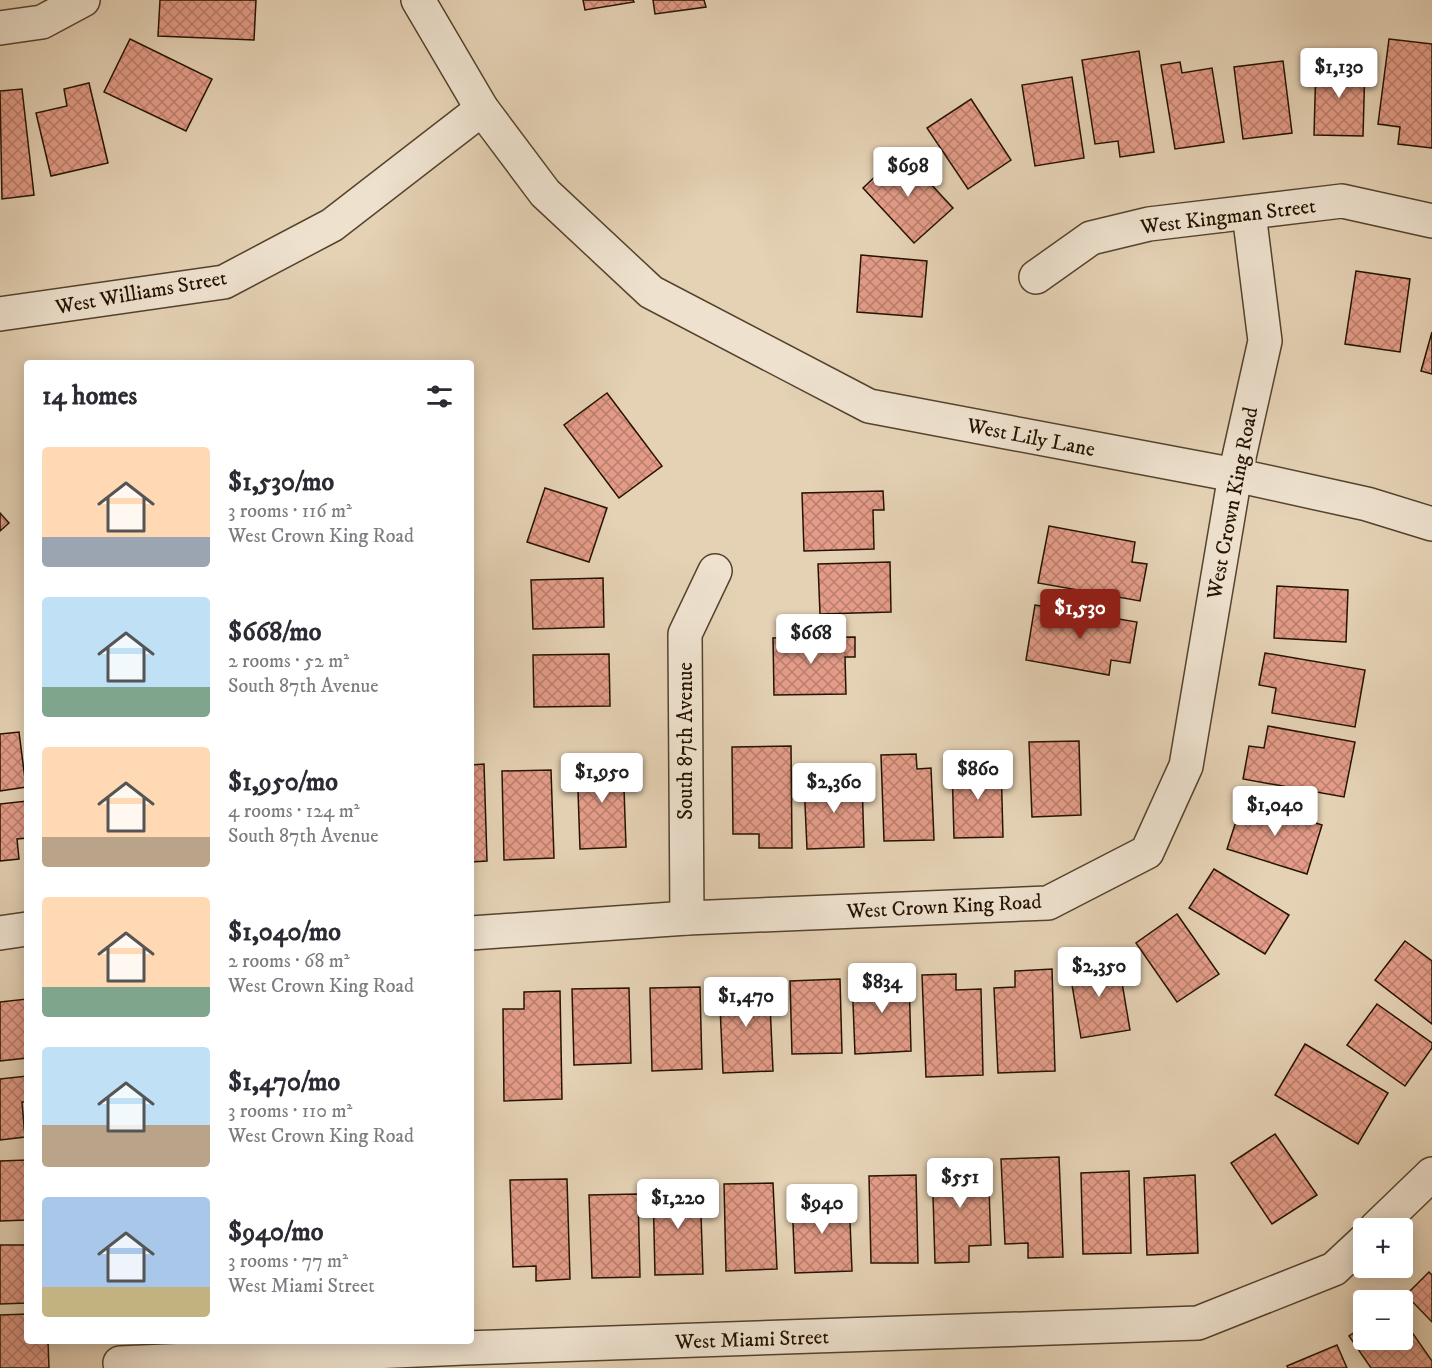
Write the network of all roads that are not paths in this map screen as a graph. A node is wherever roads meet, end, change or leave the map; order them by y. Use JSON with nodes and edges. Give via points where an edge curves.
{"nodes":[{"id":1,"x":83,"y":0,"type":"edge"},
{"id":2,"x":418,"y":0,"type":"edge"},
{"id":3,"x":0,"y":28,"type":"edge"},
{"id":4,"x":483,"y":109,"type":"junction"},
{"id":5,"x":1249,"y":213,"type":"junction"},
{"id":6,"x":1432,"y":221,"type":"edge"},
{"id":7,"x":1036,"y":277,"type":"dead end"},
{"id":8,"x":0,"y":314,"type":"edge"},
{"id":9,"x":1235,"y":475,"type":"junction"},
{"id":10,"x":1432,"y":524,"type":"edge"},
{"id":11,"x":715,"y":571,"type":"dead end"},
{"id":12,"x":687,"y":918,"type":"junction"},
{"id":13,"x":24,"y":929,"type":"edge"},
{"id":14,"x":0,"y":933,"type":"edge"},
{"id":15,"x":474,"y":933,"type":"edge"},
{"id":16,"x":1432,"y":1174,"type":"edge"},
{"id":17,"x":1386,"y":1218,"type":"edge"},
{"id":18,"x":1353,"y":1251,"type":"edge"},
{"id":19,"x":464,"y":1345,"type":"edge"},
{"id":20,"x":120,"y":1358,"type":"edge"}],
"edges":[{"from":1,"to":3,"type":"street","via":[[42,22]]},
{"from":2,"to":4,"type":"street"},
{"from":4,"to":8,"type":"street","name":"West Williams Street","via":[[332,225],[224,282]]},
{"from":4,"to":9,"type":"street","name":"West Lily Lane","via":[[545,193],[651,292],[868,406]]},
{"from":5,"to":6,"type":"street","name":"West Kingman Street","via":[[1342,201]]},
{"from":5,"to":7,"type":"street","name":"West Kingman Street","via":[[1149,224],[1091,238]]},
{"from":5,"to":9,"type":"street","name":"West Crown King Road","via":[[1264,340]]},
{"from":9,"to":10,"type":"street","name":"West Lily Lane","via":[[1366,504]]},
{"from":9,"to":12,"type":"street","name":"West Crown King Road","via":[[1186,766],[1147,852],[1048,903]]},
{"from":11,"to":12,"type":"street","name":"South 87th Avenue","via":[[685,634]]},
{"from":12,"to":15,"type":"street","name":"West Crown King Road"},
{"from":13,"to":14,"type":"street"},
{"from":16,"to":17,"type":"street"},
{"from":18,"to":19,"type":"street","name":"West Miami Street","via":[[1334,1269],[1198,1323]]},
{"from":19,"to":20,"type":"street","name":"West Miami Street"}]}
